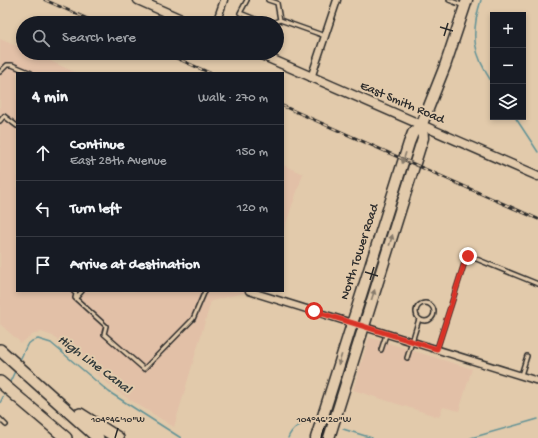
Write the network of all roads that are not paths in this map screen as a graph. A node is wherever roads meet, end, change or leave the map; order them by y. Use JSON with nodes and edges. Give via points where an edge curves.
{"nodes":[{"id":1,"x":140,"y":0,"type":"edge"},
{"id":2,"x":224,"y":0,"type":"edge"},
{"id":3,"x":247,"y":0,"type":"edge"},
{"id":4,"x":268,"y":0,"type":"edge"},
{"id":5,"x":337,"y":0,"type":"edge"},
{"id":6,"x":449,"y":0,"type":"edge"},
{"id":7,"x":466,"y":3,"type":"edge"},
{"id":8,"x":175,"y":16,"type":"edge"},
{"id":9,"x":218,"y":16,"type":"edge"},
{"id":10,"x":248,"y":16,"type":"edge"},
{"id":11,"x":279,"y":16,"type":"edge"},
{"id":12,"x":284,"y":21,"type":"edge"},
{"id":13,"x":325,"y":36,"type":"junction"},
{"id":14,"x":272,"y":60,"type":"edge"},
{"id":15,"x":0,"y":72,"type":"edge"},
{"id":16,"x":29,"y":72,"type":"edge"},
{"id":17,"x":311,"y":78,"type":"junction"},
{"id":18,"x":0,"y":121,"type":"edge"},
{"id":19,"x":422,"y":124,"type":"junction"},
{"id":20,"x":16,"y":125,"type":"edge"},
{"id":21,"x":538,"y":176,"type":"edge"},
{"id":22,"x":538,"y":284,"type":"edge"},
{"id":23,"x":74,"y":292,"type":"edge"},
{"id":24,"x":81,"y":292,"type":"edge"},
{"id":25,"x":205,"y":292,"type":"edge"},
{"id":26,"x":252,"y":292,"type":"edge"},
{"id":27,"x":76,"y":298,"type":"junction"},
{"id":28,"x":419,"y":319,"type":"junction"},
{"id":29,"x":351,"y":323,"type":"junction"},
{"id":30,"x":364,"y":326,"type":"junction"},
{"id":31,"x":386,"y":333,"type":"junction"},
{"id":32,"x":412,"y":341,"type":"junction"},
{"id":33,"x":437,"y":349,"type":"junction"},
{"id":34,"x":0,"y":350,"type":"edge"},
{"id":35,"x":381,"y":350,"type":"dead end"},
{"id":36,"x":527,"y":356,"type":"dead end"},
{"id":37,"x":407,"y":358,"type":"dead end"},
{"id":38,"x":26,"y":373,"type":"junction"},
{"id":39,"x":521,"y":375,"type":"junction"},
{"id":40,"x":538,"y":381,"type":"edge"},
{"id":41,"x":0,"y":382,"type":"edge"},
{"id":42,"x":15,"y":396,"type":"junction"},
{"id":43,"x":0,"y":420,"type":"edge"},
{"id":44,"x":5,"y":424,"type":"dead end"},
{"id":45,"x":55,"y":438,"type":"edge"},
{"id":46,"x":66,"y":438,"type":"edge"},
{"id":47,"x":98,"y":438,"type":"edge"},
{"id":48,"x":118,"y":438,"type":"edge"},
{"id":49,"x":316,"y":438,"type":"edge"},
{"id":50,"x":329,"y":438,"type":"edge"}],
"edges":[{"from":1,"to":8,"type":"street"},
{"from":2,"to":9,"type":"street"},
{"from":3,"to":10,"type":"lane","via":[[240,13]]},
{"from":4,"to":11,"type":"lane","via":[[277,3]]},
{"from":5,"to":13,"type":"street"},
{"from":6,"to":7,"type":"lane"},
{"from":7,"to":19,"type":"main road","name":"North Tower Road"},
{"from":12,"to":13,"type":"lane"},
{"from":13,"to":17,"type":"street"},
{"from":14,"to":17,"type":"street","name":"East Smith Road"},
{"from":15,"to":16,"type":"lane","via":[[6,65]]},
{"from":17,"to":19,"type":"street","name":"East Smith Road"},
{"from":18,"to":20,"type":"lane","via":[[4,116]]},
{"from":19,"to":21,"type":"street","name":"East Smith Road"},
{"from":19,"to":29,"type":"main road","name":"North Tower Road","one_way":true,"via":[[413,133],[409,143]]},
{"from":30,"to":19,"type":"main road","name":"North Tower Road","one_way":true,"via":[[423,138]]},
{"from":22,"to":33,"type":"lane","via":[[468,256]]},
{"from":23,"to":27,"type":"lane"},
{"from":24,"to":27,"type":"lane"},
{"from":25,"to":27,"type":"lane","via":[[193,319],[144,368],[104,334],[106,326]]},
{"from":26,"to":29,"type":"street"},
{"from":28,"to":28,"type":"lane","via":[[425,322],[432,318],[434,310],[431,305],[420,305],[416,314]]},
{"from":28,"to":32,"type":"lane"},
{"from":29,"to":30,"type":"street"},
{"from":29,"to":49,"type":"main road","name":"North Tower Road","one_way":true},
{"from":30,"to":31,"type":"street"},
{"from":30,"to":50,"type":"main road","name":"North Tower Road"},
{"from":31,"to":32,"type":"street"},
{"from":31,"to":35,"type":"lane"},
{"from":32,"to":33,"type":"street"},
{"from":32,"to":37,"type":"lane"},
{"from":33,"to":39,"type":"street"},
{"from":34,"to":38,"type":"highway"},
{"from":36,"to":39,"type":"lane"},
{"from":38,"to":47,"type":"highway"},
{"from":38,"to":48,"type":"highway","via":[[80,414]]},
{"from":39,"to":40,"type":"street"},
{"from":41,"to":42,"type":"highway"},
{"from":42,"to":45,"type":"highway"},
{"from":42,"to":46,"type":"highway"},
{"from":43,"to":44,"type":"lane"}]}
